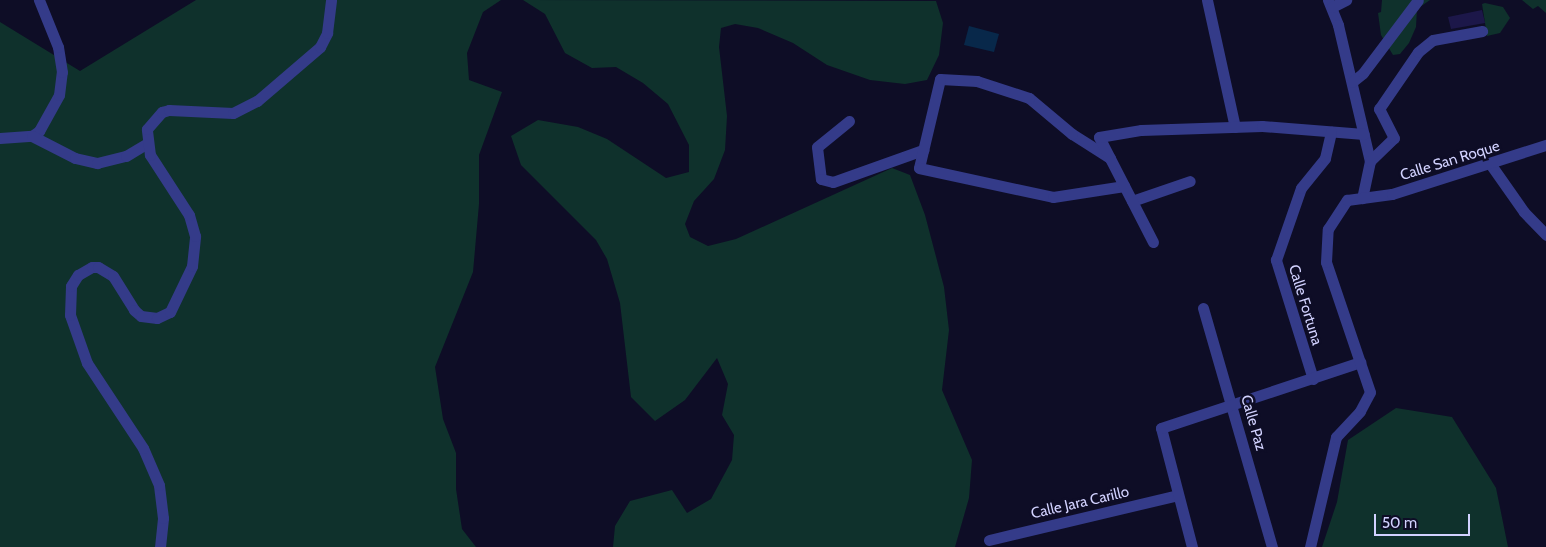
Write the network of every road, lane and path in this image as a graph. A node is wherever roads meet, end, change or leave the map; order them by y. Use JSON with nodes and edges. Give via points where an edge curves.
{"nodes":[{"id":1,"x":39,"y":0,"type":"edge"},
{"id":2,"x":331,"y":0,"type":"edge"},
{"id":3,"x":1207,"y":0,"type":"edge"},
{"id":4,"x":1346,"y":0,"type":"edge"},
{"id":5,"x":1418,"y":0,"type":"edge"},
{"id":6,"x":1330,"y":4,"type":"edge"},
{"id":7,"x":1482,"y":31,"type":"dead end"},
{"id":8,"x":1352,"y":82,"type":"junction"},
{"id":9,"x":849,"y":121,"type":"dead end"},
{"id":10,"x":1235,"y":127,"type":"junction"},
{"id":11,"x":1331,"y":132,"type":"junction"},
{"id":12,"x":1364,"y":134,"type":"junction"},
{"id":13,"x":32,"y":136,"type":"junction"},
{"id":14,"x":0,"y":138,"type":"edge"},
{"id":15,"x":146,"y":144,"type":"junction"},
{"id":16,"x":1546,"y":145,"type":"edge"},
{"id":17,"x":923,"y":150,"type":"junction"},
{"id":18,"x":1110,"y":158,"type":"junction"},
{"id":19,"x":1370,"y":161,"type":"junction"},
{"id":20,"x":1491,"y":165,"type":"junction"},
{"id":21,"x":1190,"y":181,"type":"dead end"},
{"id":22,"x":1124,"y":186,"type":"junction"},
{"id":23,"x":1362,"y":198,"type":"junction"},
{"id":24,"x":1132,"y":201,"type":"junction"},
{"id":25,"x":1546,"y":235,"type":"edge"},
{"id":26,"x":1153,"y":242,"type":"dead end"},
{"id":27,"x":1203,"y":308,"type":"dead end"},
{"id":28,"x":1360,"y":362,"type":"junction"},
{"id":29,"x":1313,"y":379,"type":"junction"},
{"id":30,"x":1233,"y":405,"type":"junction"},
{"id":31,"x":1178,"y":495,"type":"junction"},
{"id":32,"x":989,"y":540,"type":"dead end"},
{"id":33,"x":160,"y":547,"type":"edge"},
{"id":34,"x":1192,"y":547,"type":"edge"},
{"id":35,"x":1272,"y":547,"type":"edge"},
{"id":36,"x":1310,"y":547,"type":"edge"}],
"edges":[{"from":1,"to":13,"type":"street","via":[[58,47],[62,72],[59,95]]},
{"from":2,"to":15,"type":"street","via":[[327,33],[320,47],[273,89],[233,113],[211,114],[179,109],[162,112],[147,129]]},
{"from":3,"to":10,"type":"street"},
{"from":4,"to":6,"type":"street"},
{"from":5,"to":8,"type":"street","via":[[1363,74]]},
{"from":6,"to":8,"type":"street"},
{"from":7,"to":19,"type":"street","via":[[1433,40],[1418,52],[1380,109],[1394,138]]},
{"from":8,"to":12,"type":"street"},
{"from":9,"to":17,"type":"street","via":[[817,147],[821,179],[832,182]]},
{"from":10,"to":11,"type":"street"},
{"from":10,"to":18,"type":"street","via":[[1141,130],[1099,137]]},
{"from":11,"to":12,"type":"street"},
{"from":11,"to":29,"type":"street","name":"Calle Fortuna","via":[[1325,158],[1301,188],[1276,260]]},
{"from":12,"to":19,"type":"street"},
{"from":13,"to":14,"type":"street"},
{"from":13,"to":15,"type":"street","via":[[75,158],[97,163],[126,156]]},
{"from":15,"to":33,"type":"street","via":[[161,176],[180,198],[193,224],[195,249],[192,266],[179,299],[162,317],[141,316],[113,276],[105,269],[92,266],[78,274],[71,286],[68,303],[74,331],[87,363],[127,422],[154,470],[162,501]]},
{"from":16,"to":20,"type":"street","name":"Calle San Roque"},
{"from":17,"to":18,"type":"street","via":[[940,79],[978,81],[1029,98],[1072,134]]},
{"from":17,"to":22,"type":"street","via":[[919,168],[1053,197]]},
{"from":18,"to":22,"type":"street"},
{"from":19,"to":23,"type":"street"},
{"from":20,"to":23,"type":"street","name":"Calle San Roque","via":[[1392,194]]},
{"from":20,"to":25,"type":"street","via":[[1524,212]]},
{"from":21,"to":24,"type":"street"},
{"from":22,"to":24,"type":"street"},
{"from":23,"to":28,"type":"street","name":"Calle San Roque","via":[[1347,200],[1328,229],[1326,262]]},
{"from":24,"to":26,"type":"street"},
{"from":27,"to":30,"type":"street","name":"Calle Paz"},
{"from":28,"to":29,"type":"street"},
{"from":28,"to":36,"type":"street","name":"Calle San Roque","via":[[1370,392],[1360,411],[1336,437]]},
{"from":29,"to":30,"type":"street"},
{"from":30,"to":31,"type":"street","via":[[1161,428]]},
{"from":30,"to":35,"type":"street","name":"Calle Paz"},
{"from":31,"to":32,"type":"street","name":"Calle Jara Carillo"},
{"from":31,"to":34,"type":"street"}]}
